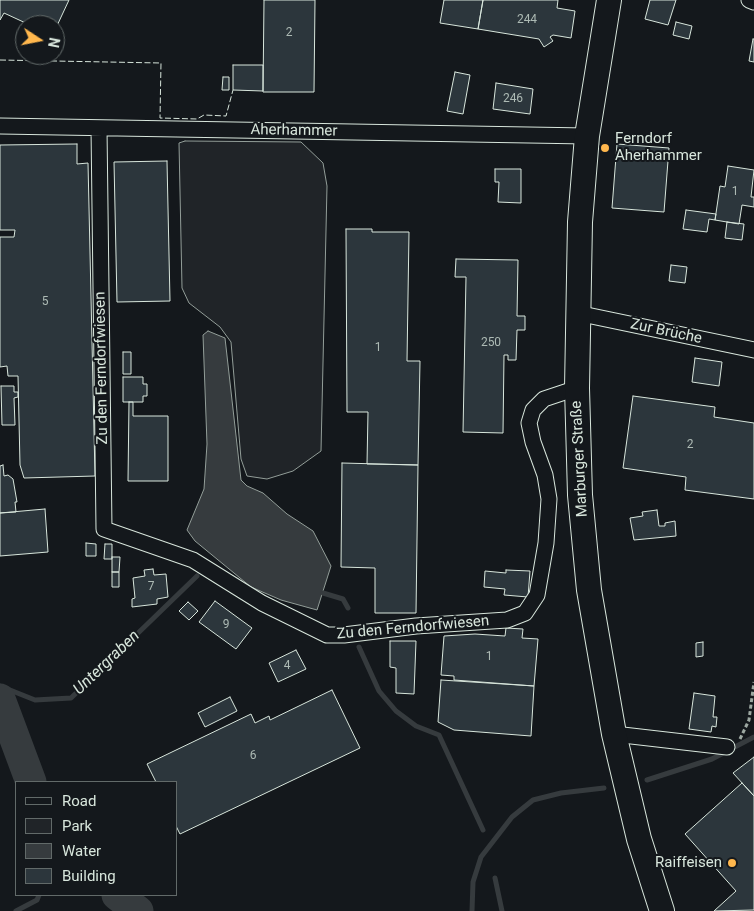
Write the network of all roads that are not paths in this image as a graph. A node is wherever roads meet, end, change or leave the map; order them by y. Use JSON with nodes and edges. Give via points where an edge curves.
{"nodes":[{"id":1,"x":609,"y":0,"type":"edge"},
{"id":2,"x":749,"y":0,"type":"edge"},
{"id":3,"x":754,"y":2,"type":"edge"},
{"id":4,"x":0,"y":126,"type":"edge"},
{"id":5,"x":99,"y":128,"type":"junction"},
{"id":6,"x":587,"y":136,"type":"junction"},
{"id":7,"x":577,"y":313,"type":"junction"},
{"id":8,"x":754,"y":350,"type":"edge"},
{"id":9,"x":576,"y":388,"type":"junction"},
{"id":10,"x":614,"y":734,"type":"junction"},
{"id":11,"x":727,"y":747,"type":"road end"},
{"id":12,"x":662,"y":911,"type":"edge"}],
"edges":[{"from":1,"to":6,"type":"main road","name":"Marburger Straße"},
{"from":2,"to":3,"type":"street"},
{"from":4,"to":5,"type":"street","name":"Aherhammer"},
{"from":5,"to":6,"type":"street","name":"Aherhammer"},
{"from":5,"to":9,"type":"street","name":"Zu den Ferndorfwiesen","via":[[104,529],[193,560],[262,604],[327,635],[507,620],[525,613],[537,595],[546,543],[549,499],[529,423],[533,410],[544,398]]},
{"from":6,"to":7,"type":"main road","name":"Marburger Straße"},
{"from":7,"to":8,"type":"street","name":"Zur Brüche"},
{"from":7,"to":9,"type":"main road","name":"Marburger Straße"},
{"from":9,"to":10,"type":"main road","name":"Marburger Straße","via":[[580,495],[589,590]]},
{"from":10,"to":11,"type":"street"},
{"from":10,"to":12,"type":"main road","name":"Marburger Straße","via":[[639,839]]}]}
